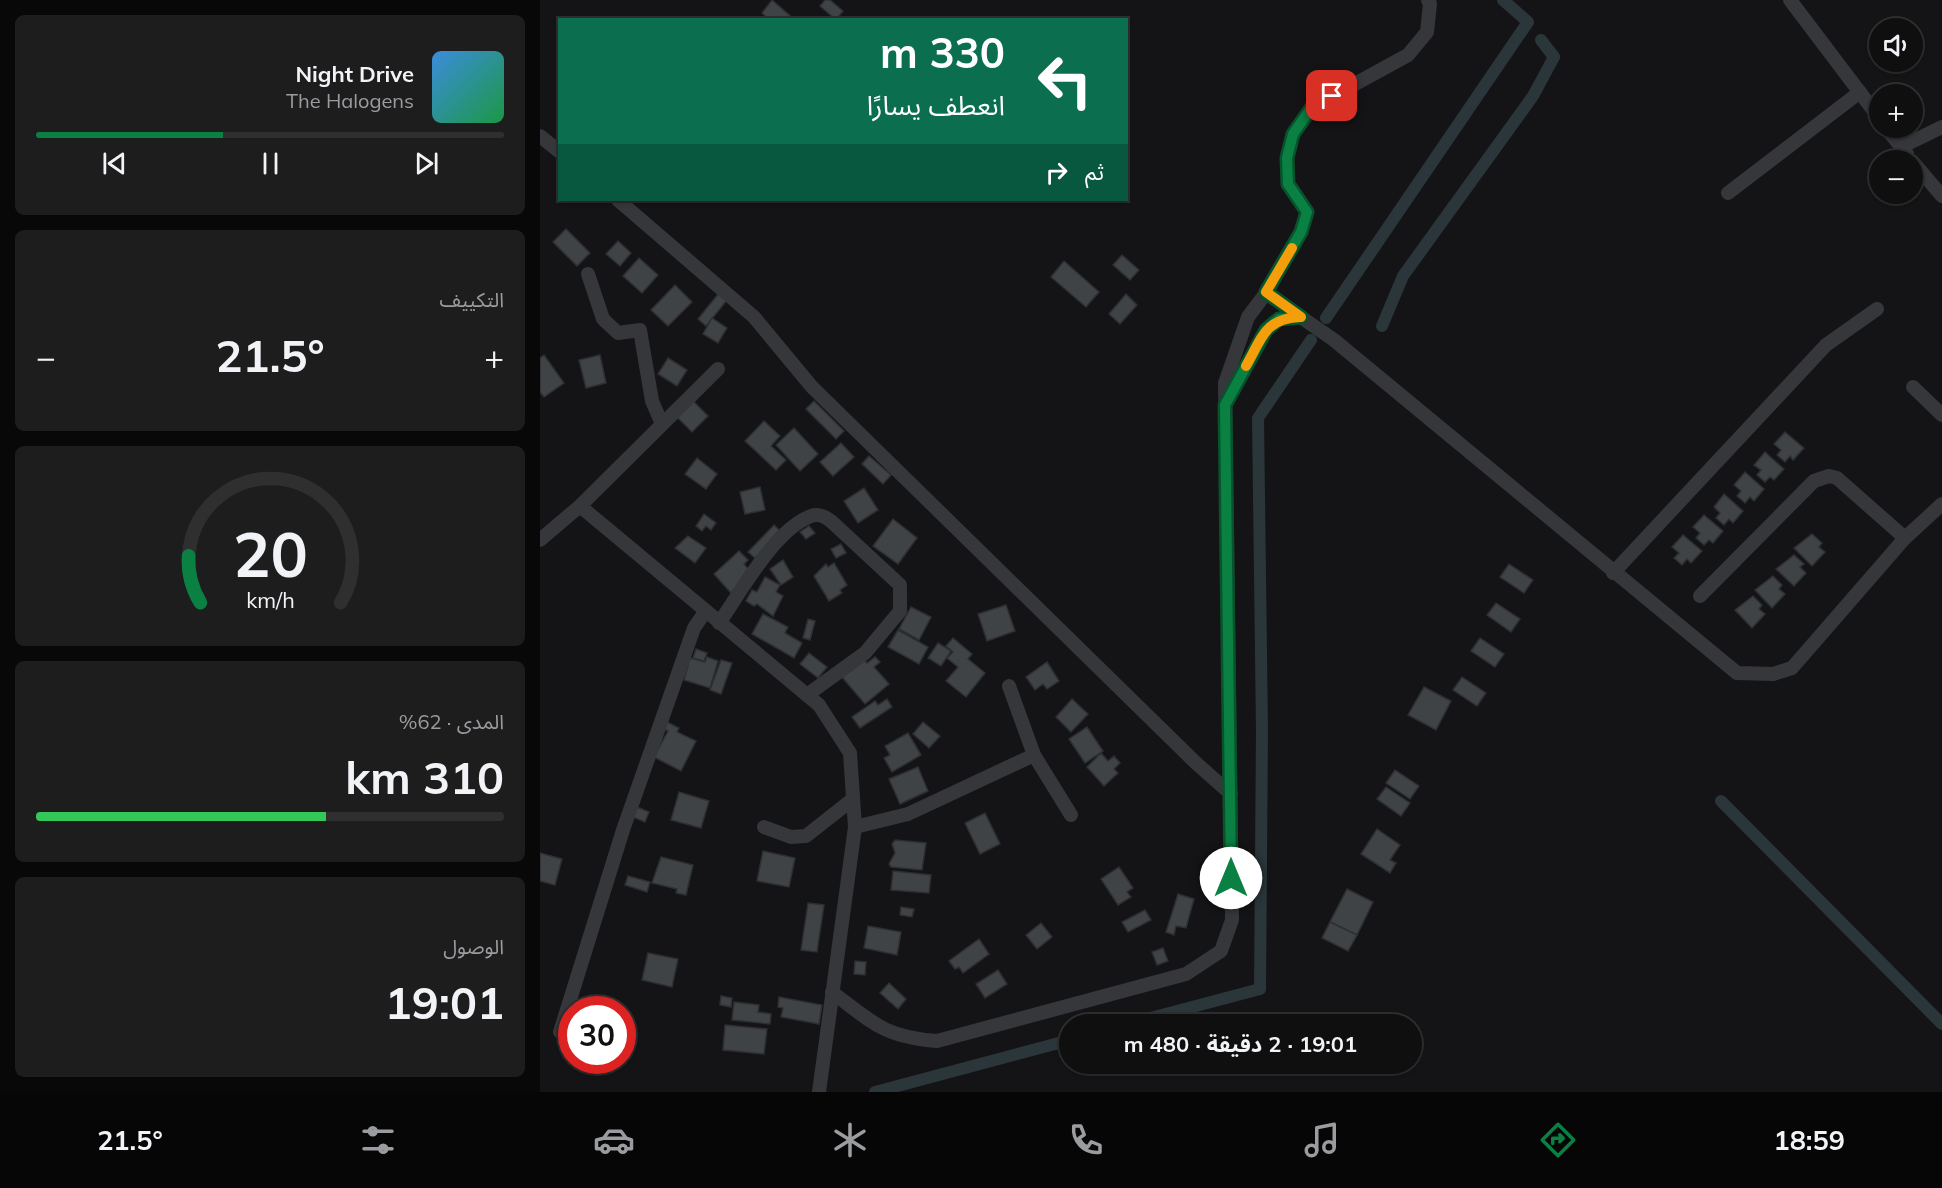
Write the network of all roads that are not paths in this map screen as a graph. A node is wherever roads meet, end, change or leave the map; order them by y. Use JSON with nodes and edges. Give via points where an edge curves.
{"nodes":[{"id":1,"x":1428,"y":0,"type":"edge"},
{"id":2,"x":1790,"y":0,"type":"edge"},
{"id":3,"x":1860,"y":92,"type":"junction"},
{"id":4,"x":1869,"y":104,"type":"edge"},
{"id":5,"x":1942,"y":127,"type":"edge"},
{"id":6,"x":540,"y":136,"type":"edge"},
{"id":7,"x":1894,"y":138,"type":"edge"},
{"id":8,"x":1901,"y":147,"type":"junction"},
{"id":9,"x":558,"y":150,"type":"edge"},
{"id":10,"x":1903,"y":150,"type":"edge"},
{"id":11,"x":1923,"y":174,"type":"edge"},
{"id":12,"x":1728,"y":193,"type":"dead end"},
{"id":13,"x":1942,"y":196,"type":"edge"},
{"id":14,"x":619,"y":201,"type":"edge"},
{"id":15,"x":588,"y":274,"type":"dead end"},
{"id":16,"x":1266,"y":292,"type":"junction"},
{"id":17,"x":1877,"y":309,"type":"dead end"},
{"id":18,"x":1301,"y":317,"type":"junction"},
{"id":19,"x":718,"y":369,"type":"dead end"},
{"id":20,"x":1913,"y":387,"type":"dead end"},
{"id":21,"x":1225,"y":405,"type":"junction"},
{"id":22,"x":1942,"y":415,"type":"edge"},
{"id":23,"x":662,"y":424,"type":"junction"},
{"id":24,"x":1942,"y":504,"type":"edge"},
{"id":25,"x":580,"y":506,"type":"junction"},
{"id":26,"x":1905,"y":538,"type":"junction"},
{"id":27,"x":540,"y":540,"type":"edge"},
{"id":28,"x":1613,"y":573,"type":"junction"},
{"id":29,"x":1700,"y":596,"type":"dead end"},
{"id":30,"x":705,"y":612,"type":"junction"},
{"id":31,"x":719,"y":623,"type":"junction"},
{"id":32,"x":1009,"y":686,"type":"dead end"},
{"id":33,"x":807,"y":695,"type":"junction"},
{"id":34,"x":1034,"y":755,"type":"junction"},
{"id":35,"x":1231,"y":794,"type":"junction"},
{"id":36,"x":853,"y":799,"type":"junction"},
{"id":37,"x":1071,"y":815,"type":"dead end"},
{"id":38,"x":764,"y":827,"type":"dead end"},
{"id":39,"x":855,"y":827,"type":"junction"},
{"id":40,"x":832,"y":992,"type":"junction"},
{"id":41,"x":571,"y":996,"type":"edge"},
{"id":42,"x":819,"y":1092,"type":"edge"}],
"edges":[{"from":1,"to":16,"type":"street","via":[[1427,32],[1408,55],[1312,107],[1293,134],[1287,158],[1288,184],[1307,212],[1301,232]]},
{"from":2,"to":3,"type":"street"},
{"from":3,"to":4,"type":"street"},
{"from":3,"to":12,"type":"street"},
{"from":5,"to":8,"type":"street"},
{"from":6,"to":9,"type":"street"},
{"from":7,"to":8,"type":"street"},
{"from":8,"to":10,"type":"street"},
{"from":11,"to":13,"type":"street"},
{"from":14,"to":35,"type":"street","via":[[754,317],[812,387]]},
{"from":15,"to":23,"type":"street","via":[[603,319],[618,333],[640,330],[652,401]]},
{"from":16,"to":18,"type":"street"},
{"from":16,"to":21,"type":"street","via":[[1248,317],[1232,359],[1223,394]]},
{"from":17,"to":28,"type":"street","via":[[1826,345]]},
{"from":18,"to":21,"type":"street","via":[[1279,319],[1266,330]]},
{"from":18,"to":28,"type":"street","via":[[1334,340]]},
{"from":19,"to":23,"type":"street"},
{"from":20,"to":22,"type":"street"},
{"from":21,"to":35,"type":"street"},
{"from":23,"to":25,"type":"street"},
{"from":24,"to":26,"type":"street"},
{"from":25,"to":27,"type":"street"},
{"from":25,"to":30,"type":"street"},
{"from":26,"to":28,"type":"street","via":[[1792,668],[1773,674],[1737,673]]},
{"from":26,"to":29,"type":"street","via":[[1837,478],[1828,476],[1815,481]]},
{"from":30,"to":31,"type":"street"},
{"from":30,"to":41,"type":"street","via":[[694,628],[623,830]]},
{"from":31,"to":33,"type":"street"},
{"from":31,"to":33,"type":"street","via":[[786,533],[812,515],[823,515],[832,522],[900,585],[900,610],[865,653]]},
{"from":32,"to":34,"type":"street"},
{"from":33,"to":36,"type":"street","via":[[819,705],[850,753]]},
{"from":34,"to":37,"type":"street"},
{"from":34,"to":39,"type":"street","via":[[908,814]]},
{"from":35,"to":40,"type":"street","via":[[1232,920],[1221,951],[1186,974],[937,1041],[909,1039],[881,1030]]},
{"from":36,"to":38,"type":"street","via":[[806,836],[791,837]]},
{"from":36,"to":39,"type":"street"},
{"from":39,"to":40,"type":"street"},
{"from":40,"to":42,"type":"street"}]}
